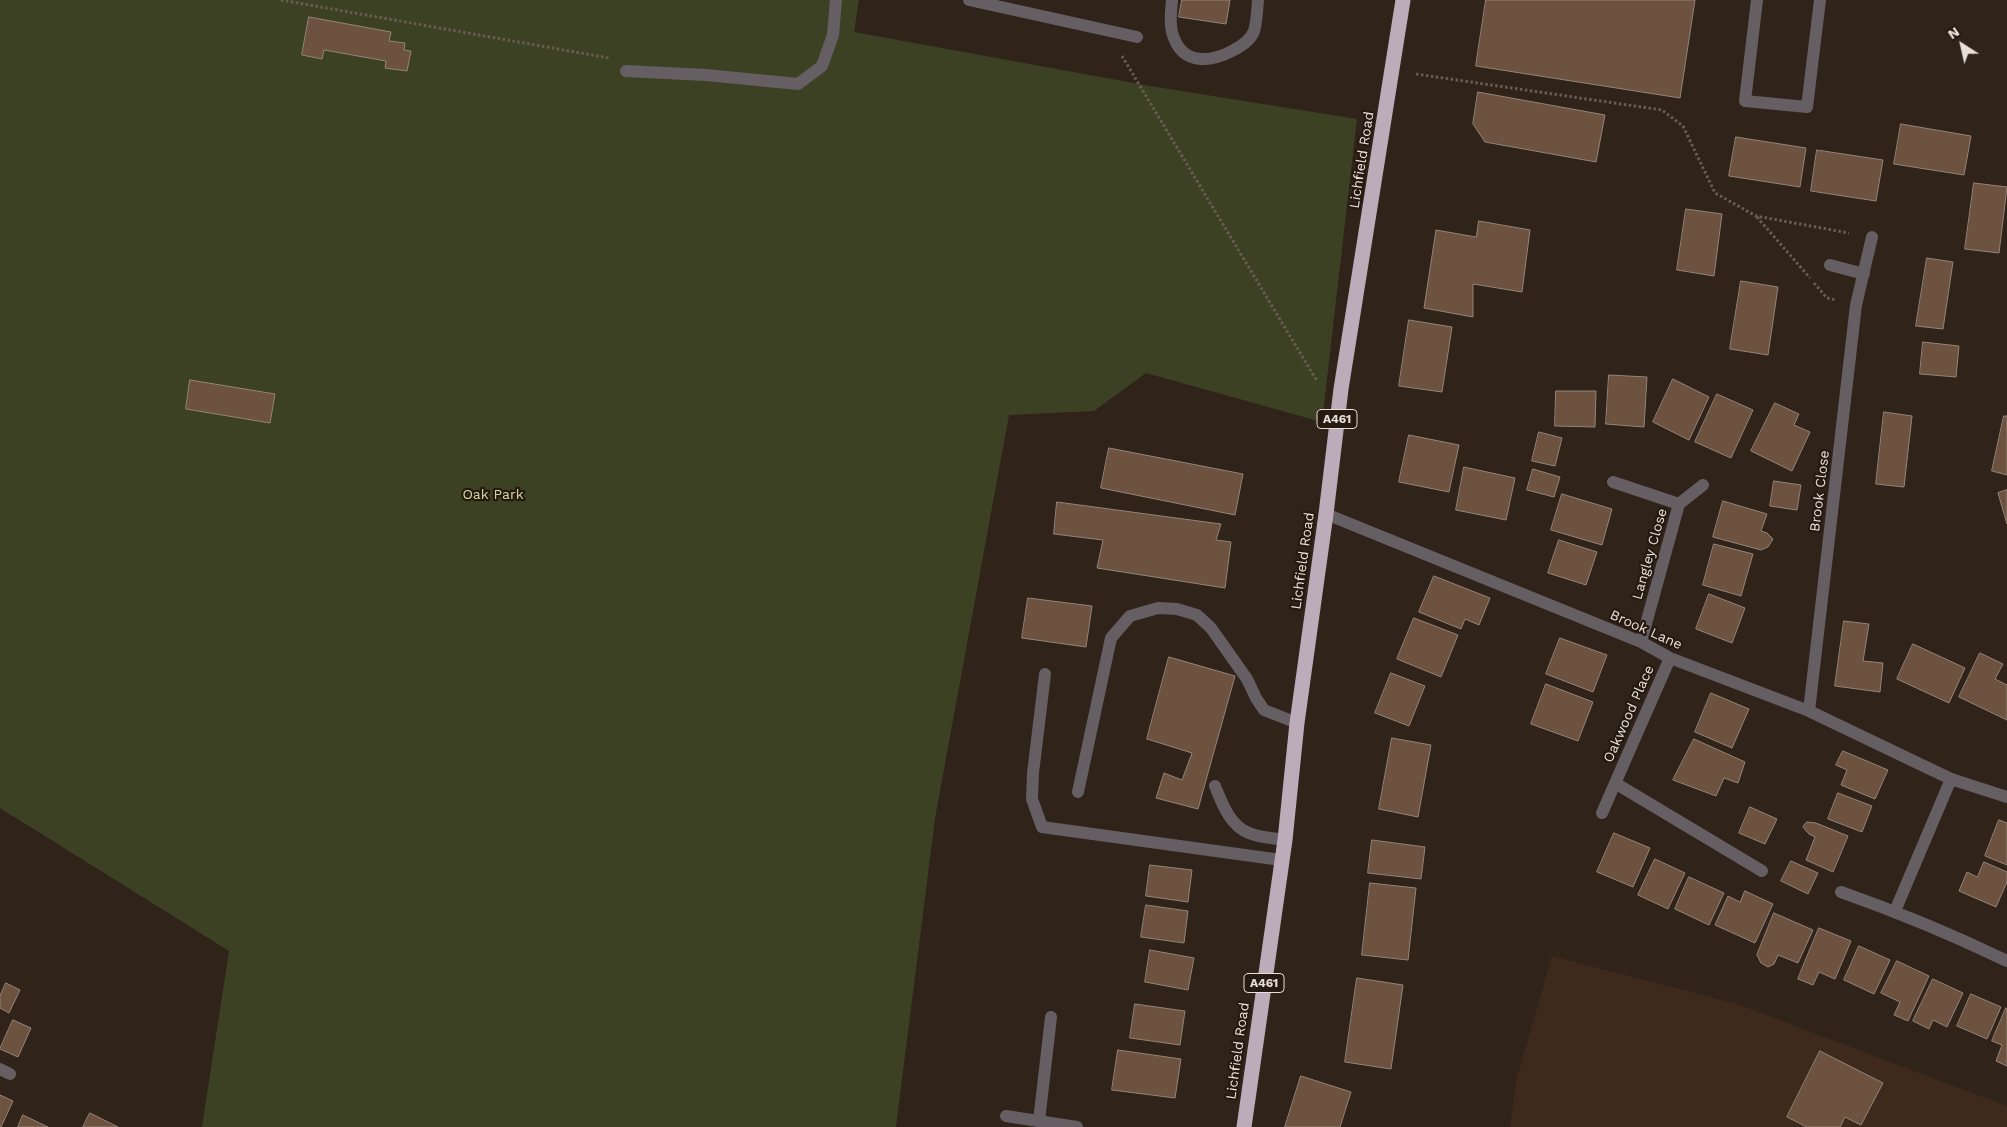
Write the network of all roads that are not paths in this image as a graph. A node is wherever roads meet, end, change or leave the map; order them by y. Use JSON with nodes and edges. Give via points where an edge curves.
{"nodes":[{"id":1,"x":836,"y":0,"type":"edge"},
{"id":2,"x":969,"y":0,"type":"edge"},
{"id":3,"x":1172,"y":0,"type":"edge"},
{"id":4,"x":1258,"y":0,"type":"edge"},
{"id":5,"x":1403,"y":0,"type":"edge"},
{"id":6,"x":1757,"y":0,"type":"edge"},
{"id":7,"x":1820,"y":0,"type":"edge"},
{"id":8,"x":1137,"y":37,"type":"dead end"},
{"id":9,"x":626,"y":71,"type":"dead end"},
{"id":10,"x":1872,"y":237,"type":"road end"},
{"id":11,"x":1830,"y":265,"type":"dead end"},
{"id":12,"x":1864,"y":274,"type":"junction"},
{"id":13,"x":1612,"y":482,"type":"dead end"},
{"id":14,"x":1703,"y":485,"type":"dead end"},
{"id":15,"x":1679,"y":504,"type":"junction"},
{"id":16,"x":1326,"y":514,"type":"junction"},
{"id":17,"x":1640,"y":642,"type":"junction"},
{"id":18,"x":1670,"y":658,"type":"junction"},
{"id":19,"x":1045,"y":674,"type":"dead end"},
{"id":20,"x":1809,"y":711,"type":"junction"},
{"id":21,"x":1298,"y":723,"type":"junction"},
{"id":22,"x":1951,"y":778,"type":"junction"},
{"id":23,"x":1615,"y":783,"type":"junction"},
{"id":24,"x":1215,"y":786,"type":"dead end"},
{"id":25,"x":1078,"y":792,"type":"dead end"},
{"id":26,"x":2007,"y":797,"type":"edge"},
{"id":27,"x":1602,"y":813,"type":"dead end"},
{"id":28,"x":1285,"y":840,"type":"junction"},
{"id":29,"x":1281,"y":860,"type":"junction"},
{"id":30,"x":1762,"y":871,"type":"dead end"},
{"id":31,"x":1841,"y":892,"type":"dead end"},
{"id":32,"x":1895,"y":911,"type":"junction"},
{"id":33,"x":2007,"y":961,"type":"edge"},
{"id":34,"x":1051,"y":1017,"type":"dead end"},
{"id":35,"x":1006,"y":1116,"type":"dead end"},
{"id":36,"x":1039,"y":1121,"type":"junction"},
{"id":37,"x":1073,"y":1127,"type":"edge"},
{"id":38,"x":1244,"y":1127,"type":"edge"}],
"edges":[{"from":1,"to":9,"type":"street","via":[[833,35],[822,66],[798,84]]},
{"from":2,"to":8,"type":"street"},
{"from":3,"to":4,"type":"street","via":[[1173,38],[1182,51],[1199,60],[1221,56],[1242,46],[1254,32]]},
{"from":5,"to":16,"type":"highway","name":"Lichfield Road","number":"A461","via":[[1338,415]]},
{"from":6,"to":7,"type":"street","via":[[1745,101],[1807,107]]},
{"from":10,"to":12,"type":"street","name":"Brook Close"},
{"from":11,"to":12,"type":"street"},
{"from":12,"to":20,"type":"street","name":"Brook Close","via":[[1856,305]]},
{"from":13,"to":15,"type":"street","name":"Langley Close"},
{"from":14,"to":15,"type":"street","name":"Langley Close"},
{"from":15,"to":17,"type":"street","name":"Langley Close"},
{"from":16,"to":17,"type":"street","name":"Brook Lane"},
{"from":16,"to":21,"type":"highway","name":"Lichfield Road","number":"A461"},
{"from":17,"to":18,"type":"street","name":"Brook Lane"},
{"from":18,"to":20,"type":"street","name":"Brook Lane"},
{"from":18,"to":23,"type":"street","name":"Oakwood Place"},
{"from":19,"to":29,"type":"street","via":[[1032,799],[1042,828]]},
{"from":20,"to":22,"type":"street","name":"Brook Lane"},
{"from":21,"to":25,"type":"street","via":[[1264,710],[1242,671],[1211,628],[1197,615],[1158,608],[1130,616],[1111,638]]},
{"from":21,"to":28,"type":"highway","name":"Lichfield Road","number":"A461"},
{"from":22,"to":26,"type":"street","name":"Brook Lane"},
{"from":22,"to":32,"type":"street"},
{"from":23,"to":27,"type":"street","name":"Oakwood Place"},
{"from":23,"to":30,"type":"street","name":"Oakwood Place"},
{"from":24,"to":28,"type":"street","via":[[1235,824],[1249,833]]},
{"from":28,"to":29,"type":"highway","name":"Lichfield Road","number":"A461"},
{"from":29,"to":38,"type":"highway","name":"Lichfield Road","number":"A461"},
{"from":31,"to":32,"type":"street"},
{"from":32,"to":33,"type":"street"},
{"from":34,"to":36,"type":"street"},
{"from":35,"to":36,"type":"street"},
{"from":36,"to":37,"type":"street"}]}
